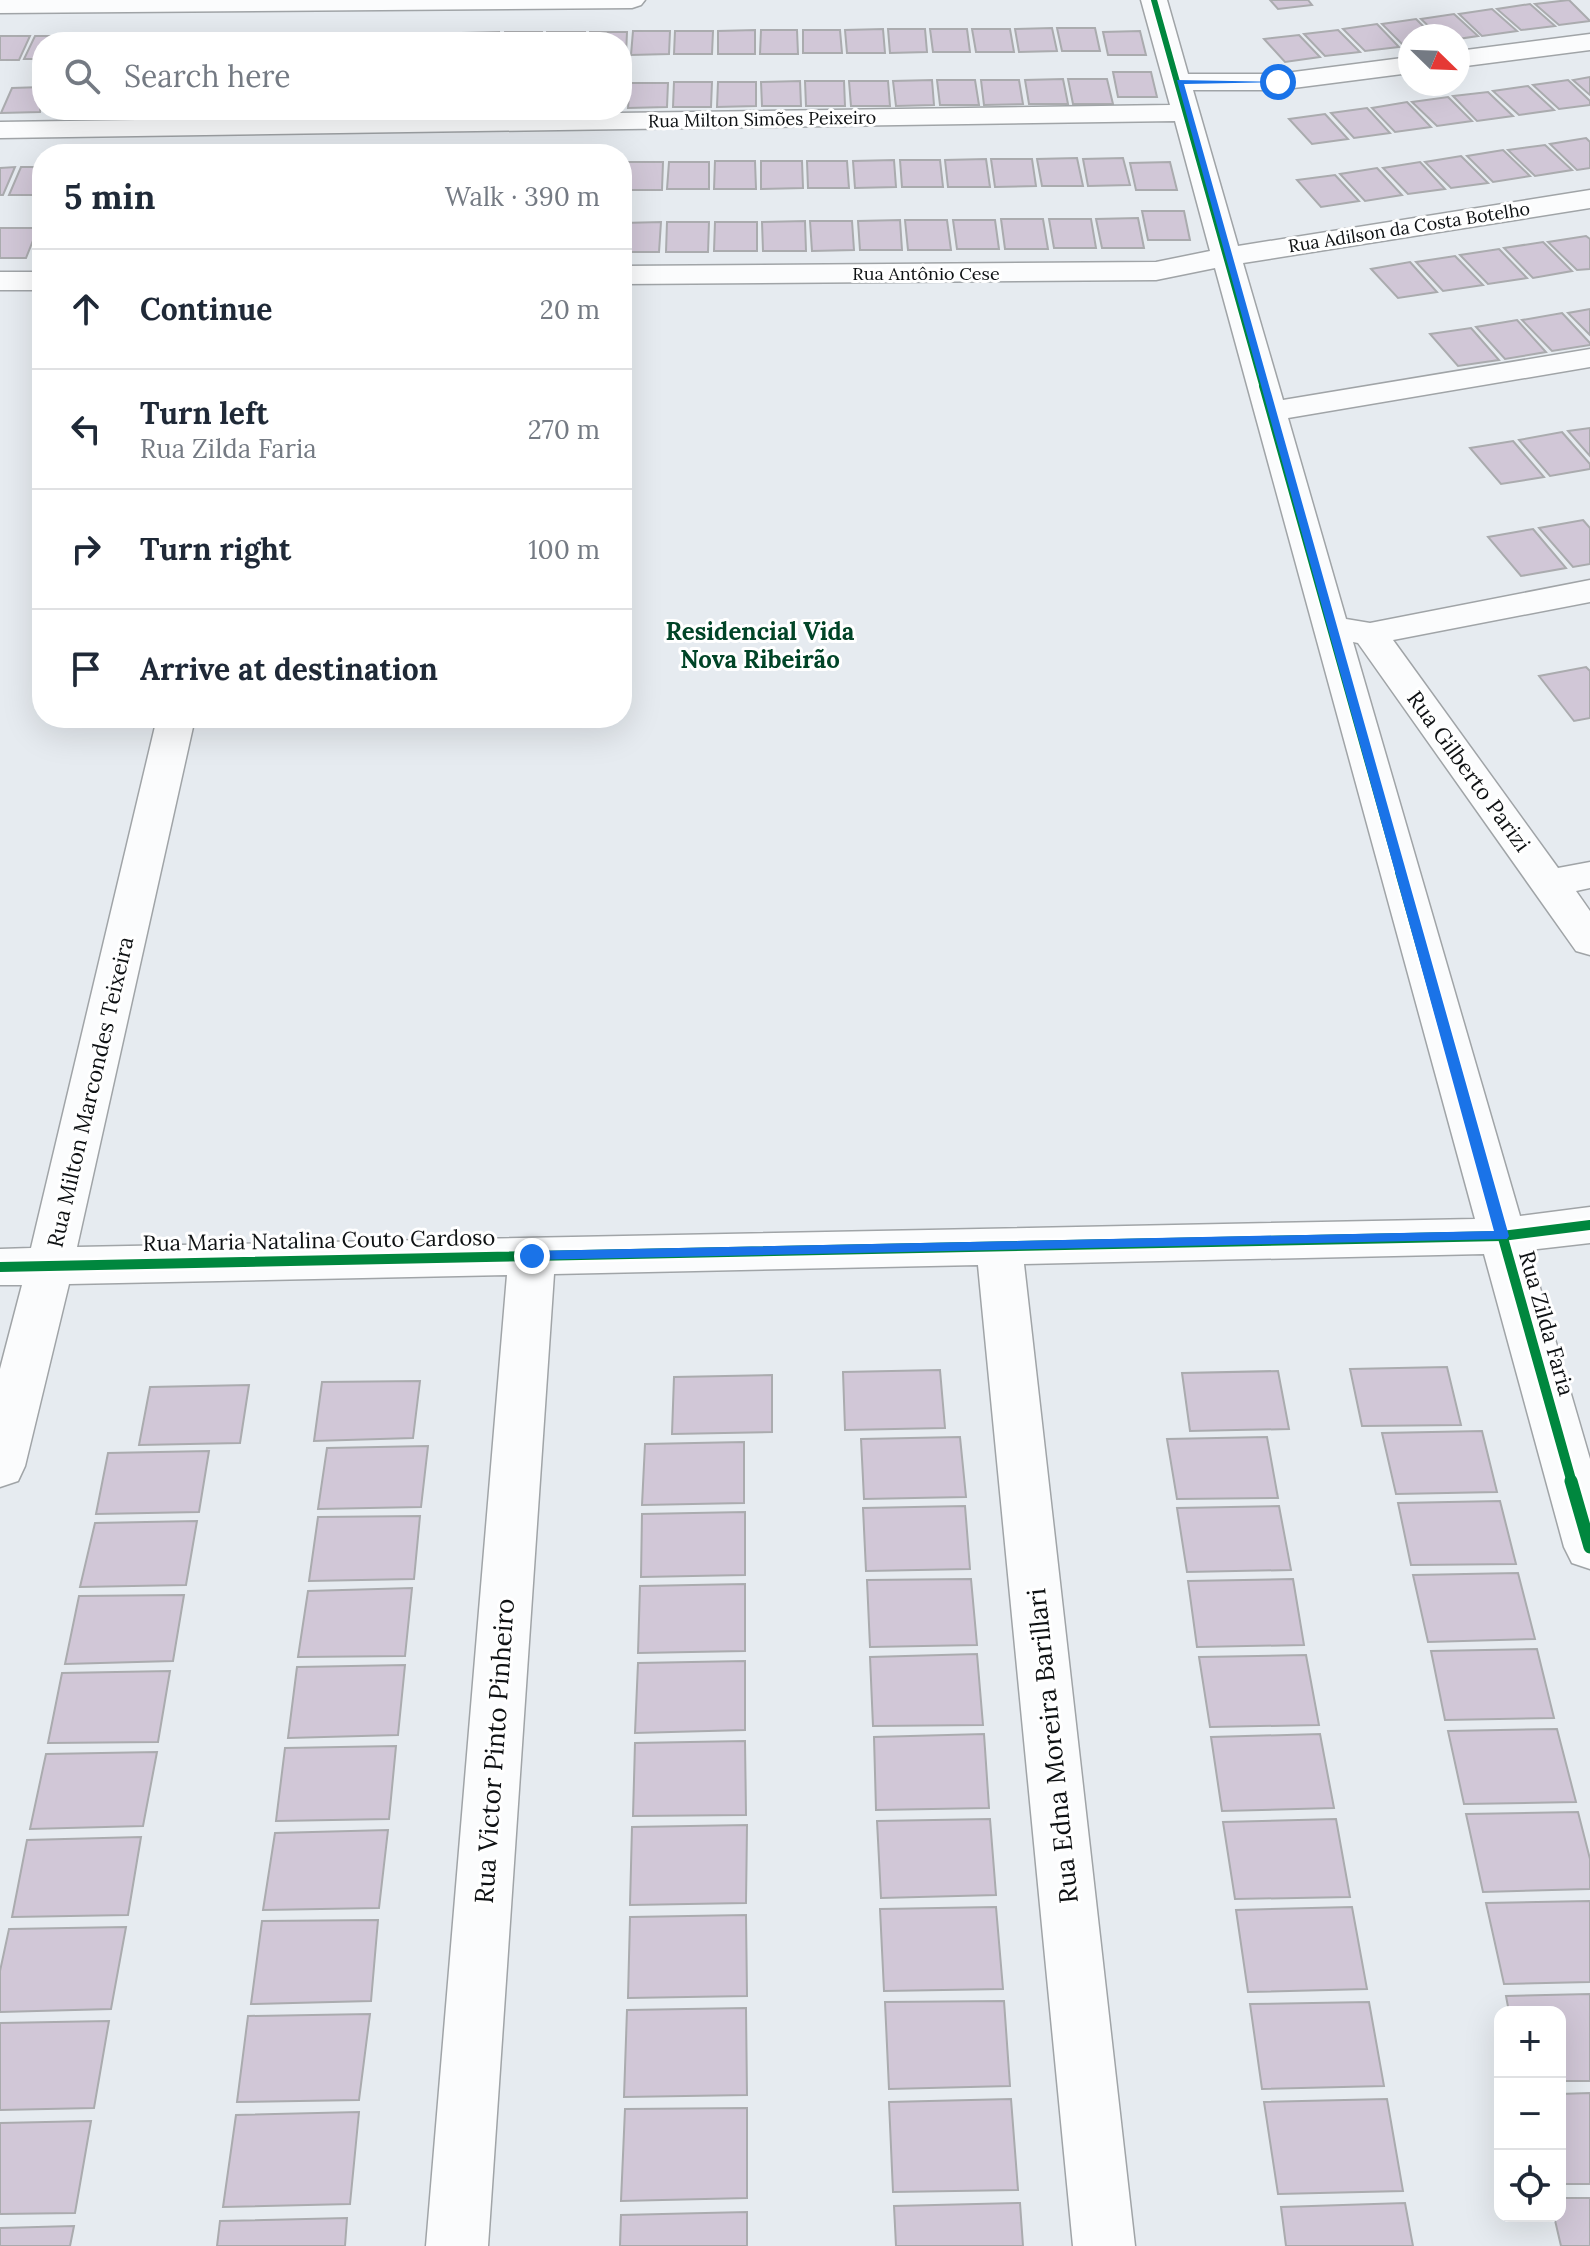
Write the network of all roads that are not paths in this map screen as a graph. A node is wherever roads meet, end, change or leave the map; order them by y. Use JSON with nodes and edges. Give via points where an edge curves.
{"nodes":[{"id":1,"x":632,"y":0,"type":"edge"},
{"id":2,"x":1154,"y":0,"type":"edge"},
{"id":3,"x":0,"y":5,"type":"edge"},
{"id":4,"x":1590,"y":42,"type":"edge"},
{"id":5,"x":1470,"y":57,"type":"edge"},
{"id":6,"x":1398,"y":67,"type":"edge"},
{"id":7,"x":1184,"y":98,"type":"junction"},
{"id":8,"x":632,"y":113,"type":"edge"},
{"id":9,"x":370,"y":120,"type":"edge"},
{"id":10,"x":0,"y":130,"type":"edge"},
{"id":11,"x":1590,"y":199,"type":"edge"},
{"id":12,"x":1228,"y":256,"type":"junction"},
{"id":13,"x":632,"y":275,"type":"edge"},
{"id":14,"x":0,"y":281,"type":"edge"},
{"id":15,"x":32,"y":281,"type":"edge"},
{"id":16,"x":1590,"y":358,"type":"edge"},
{"id":17,"x":1272,"y":411,"type":"junction"},
{"id":18,"x":1590,"y":591,"type":"edge"},
{"id":19,"x":1332,"y":627,"type":"junction"},
{"id":20,"x":1370,"y":634,"type":"junction"},
{"id":21,"x":174,"y":728,"type":"edge"},
{"id":22,"x":1590,"y":875,"type":"edge"},
{"id":23,"x":1549,"y":883,"type":"junction"},
{"id":24,"x":1590,"y":941,"type":"edge"},
{"id":25,"x":1590,"y":1225,"type":"edge"},
{"id":26,"x":1502,"y":1236,"type":"junction"},
{"id":27,"x":999,"y":1246,"type":"junction"},
{"id":28,"x":532,"y":1256,"type":"junction"},
{"id":29,"x":50,"y":1265,"type":"junction"},
{"id":30,"x":0,"y":1267,"type":"edge"},
{"id":31,"x":0,"y":1466,"type":"edge"},
{"id":32,"x":1590,"y":1547,"type":"edge"},
{"id":33,"x":457,"y":2246,"type":"edge"},
{"id":34,"x":1104,"y":2246,"type":"edge"}],
"edges":[{"from":1,"to":3,"type":"street"},
{"from":2,"to":7,"type":"street","name":"Rua Zilda Faria"},
{"from":4,"to":5,"type":"street"},
{"from":6,"to":7,"type":"street","name":"Rua Milton Simões Peixeiro"},
{"from":7,"to":8,"type":"street","name":"Rua Milton Simões Peixeiro"},
{"from":7,"to":12,"type":"street","name":"Rua Zilda Faria"},
{"from":9,"to":10,"type":"street","name":"Rua Milton Simões Peixeiro"},
{"from":11,"to":12,"type":"street","name":"Rua Adilson da Costa Botelho"},
{"from":12,"to":13,"type":"street","name":"Rua Antônio Cese","via":[[1156,271]]},
{"from":12,"to":17,"type":"street","name":"Rua Zilda Faria"},
{"from":14,"to":15,"type":"street"},
{"from":16,"to":17,"type":"street"},
{"from":17,"to":19,"type":"street","name":"Rua Zilda Faria"},
{"from":18,"to":20,"type":"street"},
{"from":19,"to":20,"type":"street"},
{"from":19,"to":26,"type":"street","name":"Rua Zilda Faria"},
{"from":20,"to":23,"type":"street","name":"Rua Gilberto Parizi"},
{"from":21,"to":29,"type":"street","name":"Rua Milton Marcondes Teixeira"},
{"from":22,"to":23,"type":"street"},
{"from":23,"to":24,"type":"street","name":"Rua Gilberto Parizi"},
{"from":25,"to":26,"type":"street","name":"Rua Maria Natalina Couto Cardoso"},
{"from":26,"to":27,"type":"street","name":"Rua Maria Natalina Couto Cardoso"},
{"from":26,"to":32,"type":"street","name":"Rua Zilda Faria"},
{"from":27,"to":28,"type":"street","name":"Rua Maria Natalina Couto Cardoso"},
{"from":27,"to":34,"type":"street","name":"Rua Edna Moreira Barillari"},
{"from":28,"to":29,"type":"street","name":"Rua Maria Natalina Couto Cardoso"},
{"from":28,"to":33,"type":"street","name":"Rua Victor Pinto Pinheiro"},
{"from":29,"to":30,"type":"street","name":"Rua Maria Natalina Couto Cardoso"},
{"from":29,"to":31,"type":"street","name":"Rua Milton Marcondes Teixeira"}]}
